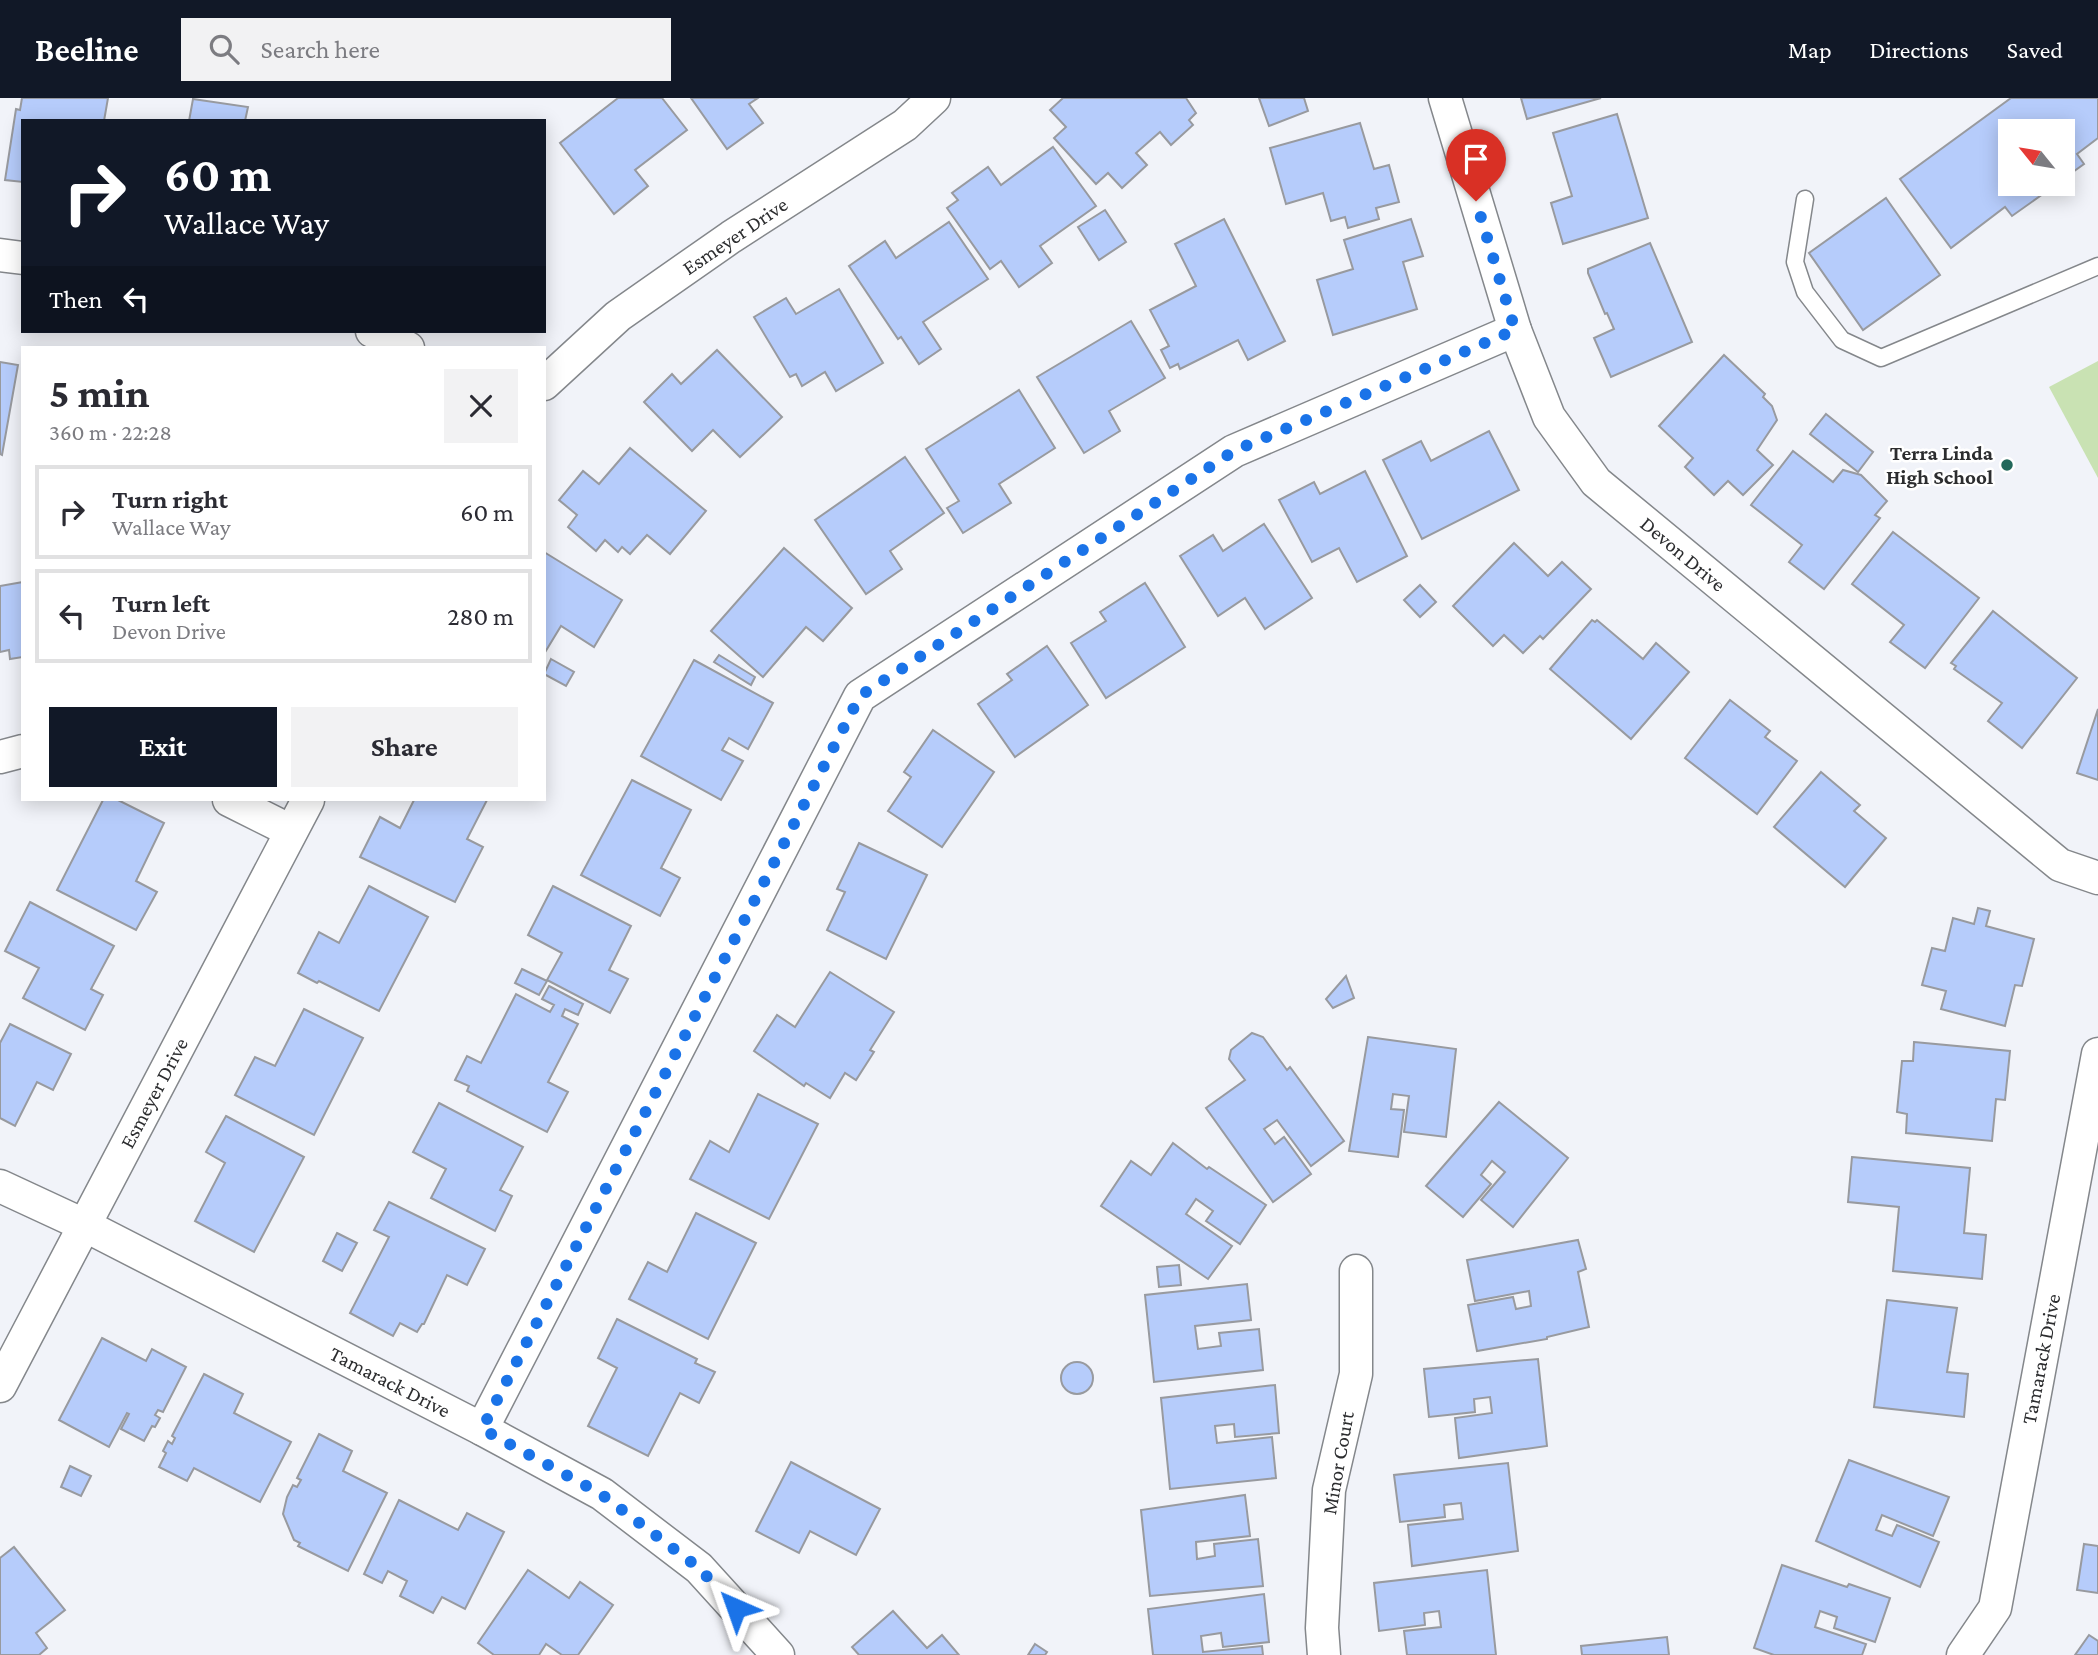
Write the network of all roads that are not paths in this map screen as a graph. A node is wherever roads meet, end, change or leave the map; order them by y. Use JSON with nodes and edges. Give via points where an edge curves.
{"nodes":[{"id":1,"x":934,"y":98,"type":"edge"},
{"id":2,"x":1445,"y":98,"type":"edge"},
{"id":3,"x":1805,"y":199,"type":"dead end"},
{"id":4,"x":0,"y":255,"type":"edge"},
{"id":5,"x":21,"y":258,"type":"edge"},
{"id":6,"x":2098,"y":266,"type":"edge"},
{"id":7,"x":1515,"y":330,"type":"junction"},
{"id":8,"x":376,"y":333,"type":"edge"},
{"id":9,"x":404,"y":346,"type":"edge"},
{"id":10,"x":546,"y":382,"type":"edge"},
{"id":11,"x":21,"y":752,"type":"edge"},
{"id":12,"x":0,"y":757,"type":"edge"},
{"id":13,"x":231,"y":801,"type":"edge"},
{"id":14,"x":307,"y":801,"type":"edge"},
{"id":15,"x":291,"y":831,"type":"junction"},
{"id":16,"x":2098,"y":878,"type":"edge"},
{"id":17,"x":2098,"y":1054,"type":"edge"},
{"id":18,"x":0,"y":1186,"type":"edge"},
{"id":19,"x":84,"y":1225,"type":"junction"},
{"id":20,"x":1356,"y":1271,"type":"dead end"},
{"id":21,"x":0,"y":1386,"type":"edge"},
{"id":22,"x":482,"y":1429,"type":"junction"},
{"id":23,"x":778,"y":1655,"type":"edge"},
{"id":24,"x":1324,"y":1655,"type":"edge"},
{"id":25,"x":1963,"y":1655,"type":"edge"}],
"edges":[{"from":1,"to":10,"type":"street","name":"Esmeyer Drive","via":[[905,125],[618,316]]},
{"from":2,"to":7,"type":"street","name":"Devon Drive"},
{"from":3,"to":6,"type":"lane","via":[[1794,262],[1805,292],[1842,340],[1881,358]]},
{"from":4,"to":5,"type":"street"},
{"from":7,"to":16,"type":"street","name":"Devon Drive","via":[[1549,417],[1596,482],[2060,865]]},
{"from":7,"to":22,"type":"street","via":[[1234,451],[860,696]]},
{"from":8,"to":9,"type":"street"},
{"from":11,"to":12,"type":"street"},
{"from":13,"to":15,"type":"street"},
{"from":14,"to":15,"type":"street","name":"Esmeyer Drive"},
{"from":15,"to":19,"type":"street","name":"Esmeyer Drive"},
{"from":17,"to":25,"type":"street","name":"Tamarack Drive","via":[[1995,1608]]},
{"from":18,"to":19,"type":"street","name":"Tamarack Drive"},
{"from":19,"to":21,"type":"street","name":"Esmeyer Drive"},
{"from":19,"to":22,"type":"street","name":"Tamarack Drive"},
{"from":20,"to":24,"type":"street","name":"Minor Court","via":[[1356,1374],[1329,1490]]},
{"from":22,"to":23,"type":"street","name":"Tamarack Drive","via":[[601,1494],[656,1535],[699,1568]]}]}
